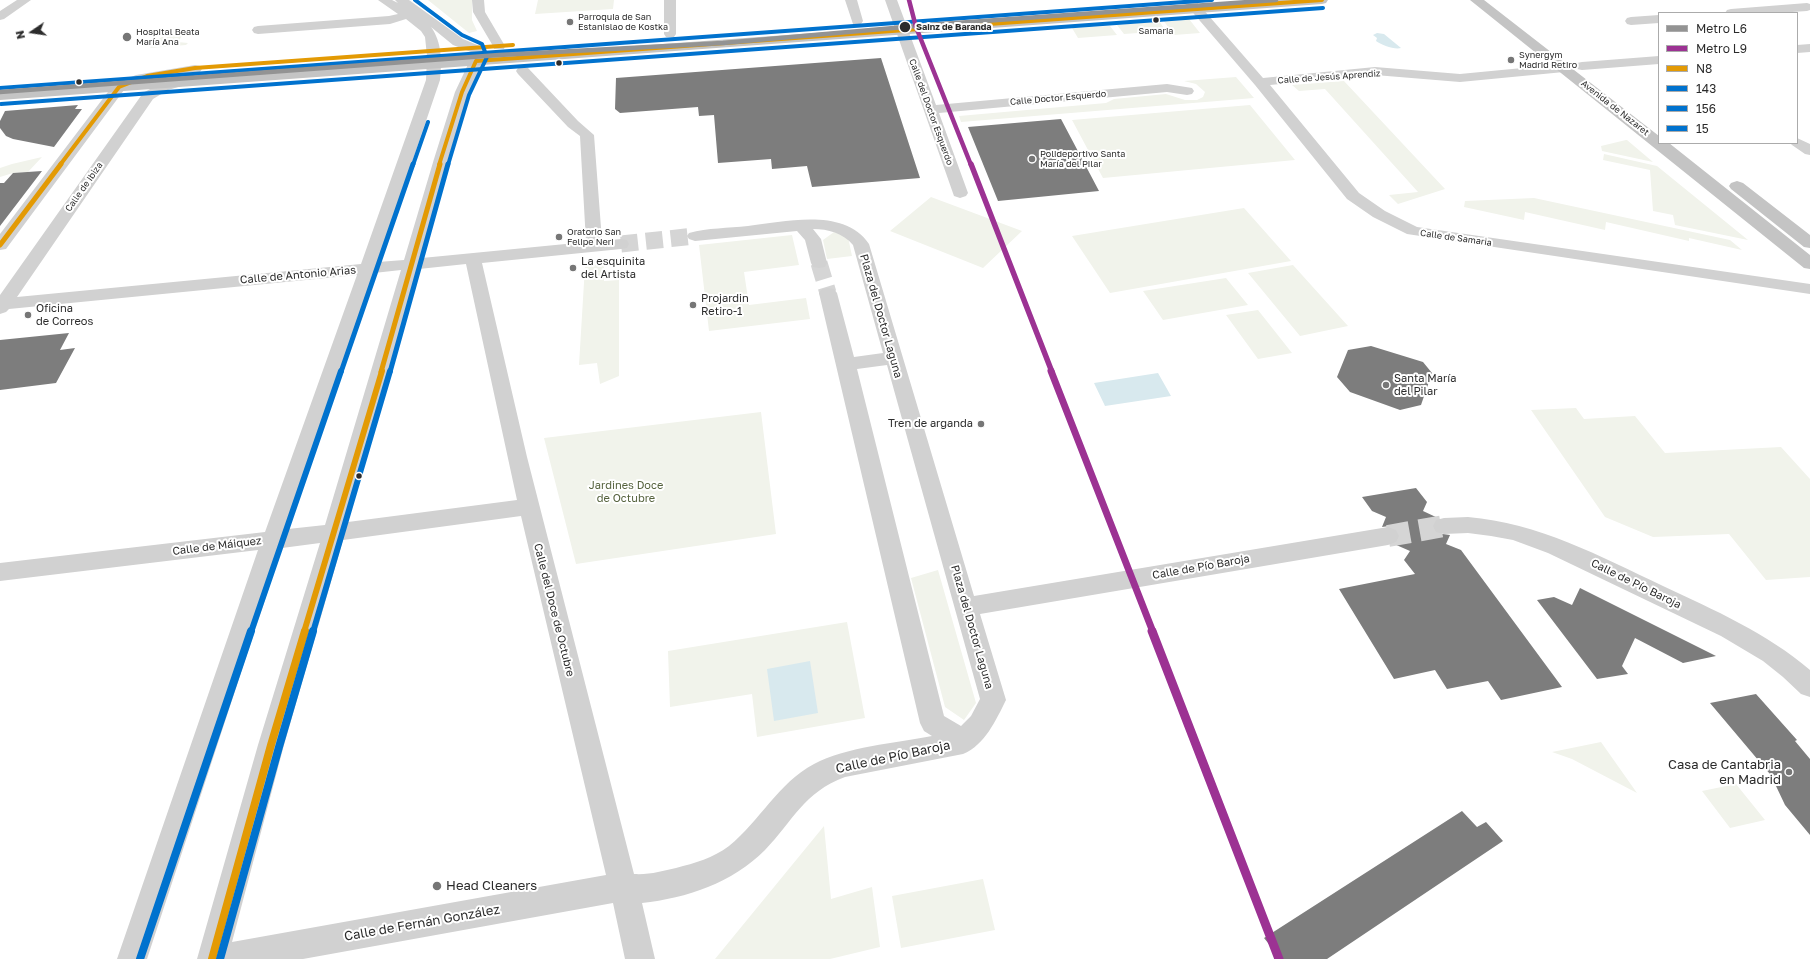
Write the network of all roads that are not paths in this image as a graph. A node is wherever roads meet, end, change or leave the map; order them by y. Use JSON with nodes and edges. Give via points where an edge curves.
{"nodes":[{"id":1,"x":26,"y":0,"type":"edge"},
{"id":2,"x":384,"y":0,"type":"edge"},
{"id":3,"x":401,"y":0,"type":"edge"},
{"id":4,"x":478,"y":0,"type":"edge"},
{"id":5,"x":670,"y":0,"type":"edge"},
{"id":6,"x":851,"y":0,"type":"edge"},
{"id":7,"x":891,"y":0,"type":"edge"},
{"id":8,"x":1143,"y":0,"type":"edge"},
{"id":9,"x":1322,"y":0,"type":"edge"},
{"id":10,"x":1476,"y":0,"type":"edge"},
{"id":11,"x":1495,"y":0,"type":"edge"},
{"id":12,"x":1794,"y":0,"type":"edge"},
{"id":13,"x":1192,"y":5,"type":"edge"},
{"id":14,"x":1808,"y":8,"type":"edge"},
{"id":15,"x":1746,"y":12,"type":"edge"},
{"id":16,"x":406,"y":15,"type":"junction"},
{"id":17,"x":0,"y":16,"type":"edge"},
{"id":18,"x":897,"y":18,"type":"junction"},
{"id":19,"x":1658,"y":19,"type":"edge"},
{"id":20,"x":857,"y":20,"type":"junction"},
{"id":21,"x":1630,"y":21,"type":"dead end"},
{"id":22,"x":258,"y":30,"type":"dead end"},
{"id":23,"x":902,"y":32,"type":"junction"},
{"id":24,"x":670,"y":34,"type":"junction"},
{"id":25,"x":499,"y":46,"type":"junction"},
{"id":26,"x":670,"y":48,"type":"junction"},
{"id":27,"x":1810,"y":48,"type":"edge"},
{"id":28,"x":1798,"y":49,"type":"edge"},
{"id":29,"x":475,"y":55,"type":"junction"},
{"id":30,"x":434,"y":58,"type":"junction"},
{"id":31,"x":1658,"y":60,"type":"edge"},
{"id":32,"x":195,"y":68,"type":"junction"},
{"id":33,"x":1574,"y":68,"type":"junction"},
{"id":34,"x":523,"y":71,"type":"dead end"},
{"id":35,"x":1599,"y":79,"type":"dead end"},
{"id":36,"x":180,"y":82,"type":"junction"},
{"id":37,"x":1260,"y":82,"type":"junction"},
{"id":38,"x":0,"y":84,"type":"edge"},
{"id":39,"x":119,"y":87,"type":"junction"},
{"id":40,"x":1187,"y":91,"type":"dead end"},
{"id":41,"x":0,"y":96,"type":"edge"},
{"id":42,"x":930,"y":110,"type":"junction"},
{"id":43,"x":1803,"y":138,"type":"edge"},
{"id":44,"x":1658,"y":142,"type":"edge"},
{"id":45,"x":1660,"y":144,"type":"edge"},
{"id":46,"x":1682,"y":144,"type":"edge"},
{"id":47,"x":1810,"y":151,"type":"edge"},
{"id":48,"x":960,"y":193,"type":"dead end"},
{"id":49,"x":800,"y":225,"type":"junction"},
{"id":50,"x":695,"y":236,"type":"tunnel mouth"},
{"id":51,"x":1810,"y":243,"type":"edge"},
{"id":52,"x":621,"y":244,"type":"tunnel mouth"},
{"id":53,"x":0,"y":245,"type":"edge"},
{"id":54,"x":595,"y":247,"type":"junction"},
{"id":55,"x":473,"y":259,"type":"junction"},
{"id":56,"x":820,"y":263,"type":"tunnel mouth"},
{"id":57,"x":412,"y":264,"type":"junction"},
{"id":58,"x":1810,"y":264,"type":"edge"},
{"id":59,"x":367,"y":268,"type":"junction"},
{"id":60,"x":1810,"y":289,"type":"edge"},
{"id":61,"x":828,"y":293,"type":"tunnel mouth"},
{"id":62,"x":1,"y":305,"type":"edge"},
{"id":63,"x":893,"y":358,"type":"junction"},
{"id":64,"x":846,"y":364,"type":"junction"},
{"id":65,"x":529,"y":507,"type":"junction"},
{"id":66,"x":1444,"y":526,"type":"tunnel mouth"},
{"id":67,"x":334,"y":532,"type":"junction"},
{"id":68,"x":1388,"y":536,"type":"tunnel mouth"},
{"id":69,"x":273,"y":540,"type":"junction"},
{"id":70,"x":0,"y":572,"type":"edge"},
{"id":71,"x":966,"y":607,"type":"junction"},
{"id":72,"x":1810,"y":686,"type":"edge"},
{"id":73,"x":963,"y":742,"type":"junction"},
{"id":74,"x":624,"y":887,"type":"junction"},
{"id":75,"x":132,"y":959,"type":"edge"},
{"id":76,"x":212,"y":959,"type":"edge"},
{"id":77,"x":220,"y":959,"type":"edge"},
{"id":78,"x":640,"y":959,"type":"edge"}],
"edges":[{"from":1,"to":17,"type":"street"},
{"from":2,"to":16,"type":"street"},
{"from":3,"to":29,"type":"street"},
{"from":4,"to":25,"type":"street","via":[[479,12]]},
{"from":5,"to":24,"type":"street"},
{"from":6,"to":20,"type":"street"},
{"from":7,"to":18,"type":"street","name":"Calle del Doctor Esquerdo"},
{"from":8,"to":18,"type":"main road"},
{"from":9,"to":13,"type":"main road"},
{"from":10,"to":33,"type":"main road","name":"Avenida de Nazaret"},
{"from":11,"to":33,"type":"main road","name":"Avenida de Nazaret"},
{"from":12,"to":14,"type":"street"},
{"from":13,"to":23,"type":"main road"},
{"from":13,"to":37,"type":"street","name":"Calle de Samaria"},
{"from":14,"to":15,"type":"street"},
{"from":16,"to":22,"type":"street","via":[[390,20]]},
{"from":16,"to":30,"type":"street","via":[[429,32]]},
{"from":18,"to":20,"type":"main road"},
{"from":18,"to":23,"type":"street","name":"Calle del Doctor Esquerdo"},
{"from":19,"to":21,"type":"street"},
{"from":20,"to":24,"type":"main road"},
{"from":23,"to":26,"type":"main road"},
{"from":23,"to":42,"type":"street","name":"Calle del Doctor Esquerdo"},
{"from":24,"to":25,"type":"main road"},
{"from":24,"to":26,"type":"main road"},
{"from":25,"to":29,"type":"main road"},
{"from":26,"to":29,"type":"main road"},
{"from":27,"to":28,"type":"street"},
{"from":29,"to":30,"type":"main road"},
{"from":29,"to":57,"type":"street","via":[[441,160]]},
{"from":30,"to":32,"type":"main road"},
{"from":30,"to":36,"type":"main road"},
{"from":30,"to":59,"type":"street","via":[[433,80]]},
{"from":31,"to":33,"type":"street","name":"Calle de Jesús Aprendiz"},
{"from":32,"to":38,"type":"main road"},
{"from":32,"to":39,"type":"street","via":[[136,79]]},
{"from":33,"to":35,"type":"main road","name":"Avenida de Nazaret"},
{"from":33,"to":37,"type":"street","name":"Calle de Jesús Aprendiz","via":[[1460,78],[1375,72]]},
{"from":33,"to":44,"type":"main road","name":"Avenida de Nazaret"},
{"from":34,"to":54,"type":"street","via":[[573,124],[587,135]]},
{"from":36,"to":39,"type":"main road"},
{"from":36,"to":62,"type":"street","name":"Calle de Ibiza","via":[[158,89],[148,96]]},
{"from":37,"to":60,"type":"street","name":"Calle de Samaria","via":[[1353,196],[1379,214],[1413,231]]},
{"from":39,"to":41,"type":"main road"},
{"from":39,"to":53,"type":"street"},
{"from":40,"to":42,"type":"street","name":"Calle Doctor Esquerdo","via":[[1167,88]]},
{"from":42,"to":48,"type":"street","name":"Calle del Doctor Esquerdo"},
{"from":43,"to":47,"type":"street"},
{"from":45,"to":58,"type":"main road","name":"Avenida de Nazaret"},
{"from":46,"to":51,"type":"main road"},
{"from":49,"to":50,"type":"street","name":"Plaza del Doctor Laguna"},
{"from":49,"to":56,"type":"street","via":[[813,239]]},
{"from":49,"to":63,"type":"street","name":"Plaza del Doctor Laguna","via":[[833,226],[856,237]]},
{"from":52,"to":54,"type":"street","name":"Calle de Antonio Arias"},
{"from":54,"to":55,"type":"street","name":"Calle de Antonio Arias"},
{"from":55,"to":57,"type":"street","name":"Calle de Antonio Arias"},
{"from":55,"to":65,"type":"street","name":"Calle del Doce de Octubre"},
{"from":57,"to":59,"type":"street","name":"Calle de Antonio Arias"},
{"from":57,"to":67,"type":"street"},
{"from":59,"to":62,"type":"street","name":"Calle de Antonio Arias"},
{"from":59,"to":69,"type":"street"},
{"from":61,"to":64,"type":"street"},
{"from":63,"to":64,"type":"street"},
{"from":63,"to":71,"type":"street","name":"Plaza del Doctor Laguna"},
{"from":64,"to":73,"type":"street","via":[[933,723]]},
{"from":65,"to":67,"type":"street","name":"Calle de Máiquez"},
{"from":65,"to":74,"type":"street","name":"Calle del Doce de Octubre"},
{"from":66,"to":72,"type":"street","name":"Calle de Pío Baroja","via":[[1488,526],[1554,544],[1729,628],[1779,660]]},
{"from":67,"to":69,"type":"street","name":"Calle de Máiquez"},
{"from":67,"to":76,"type":"street","via":[[271,745]]},
{"from":68,"to":71,"type":"street","name":"Calle de Pío Baroja"},
{"from":69,"to":70,"type":"street","name":"Calle de Máiquez"},
{"from":69,"to":75,"type":"street"},
{"from":71,"to":73,"type":"street","name":"Plaza del Doctor Laguna","via":[[993,700],[980,724]]},
{"from":73,"to":74,"type":"street","name":"Calle de Pío Baroja","via":[[845,765],[823,773],[794,794],[756,839],[738,856],[719,868],[700,876],[661,886],[642,889]]},
{"from":74,"to":77,"type":"street","name":"Calle de Fernán González"},
{"from":74,"to":78,"type":"street","name":"Calle del Doce de Octubre"}]}
